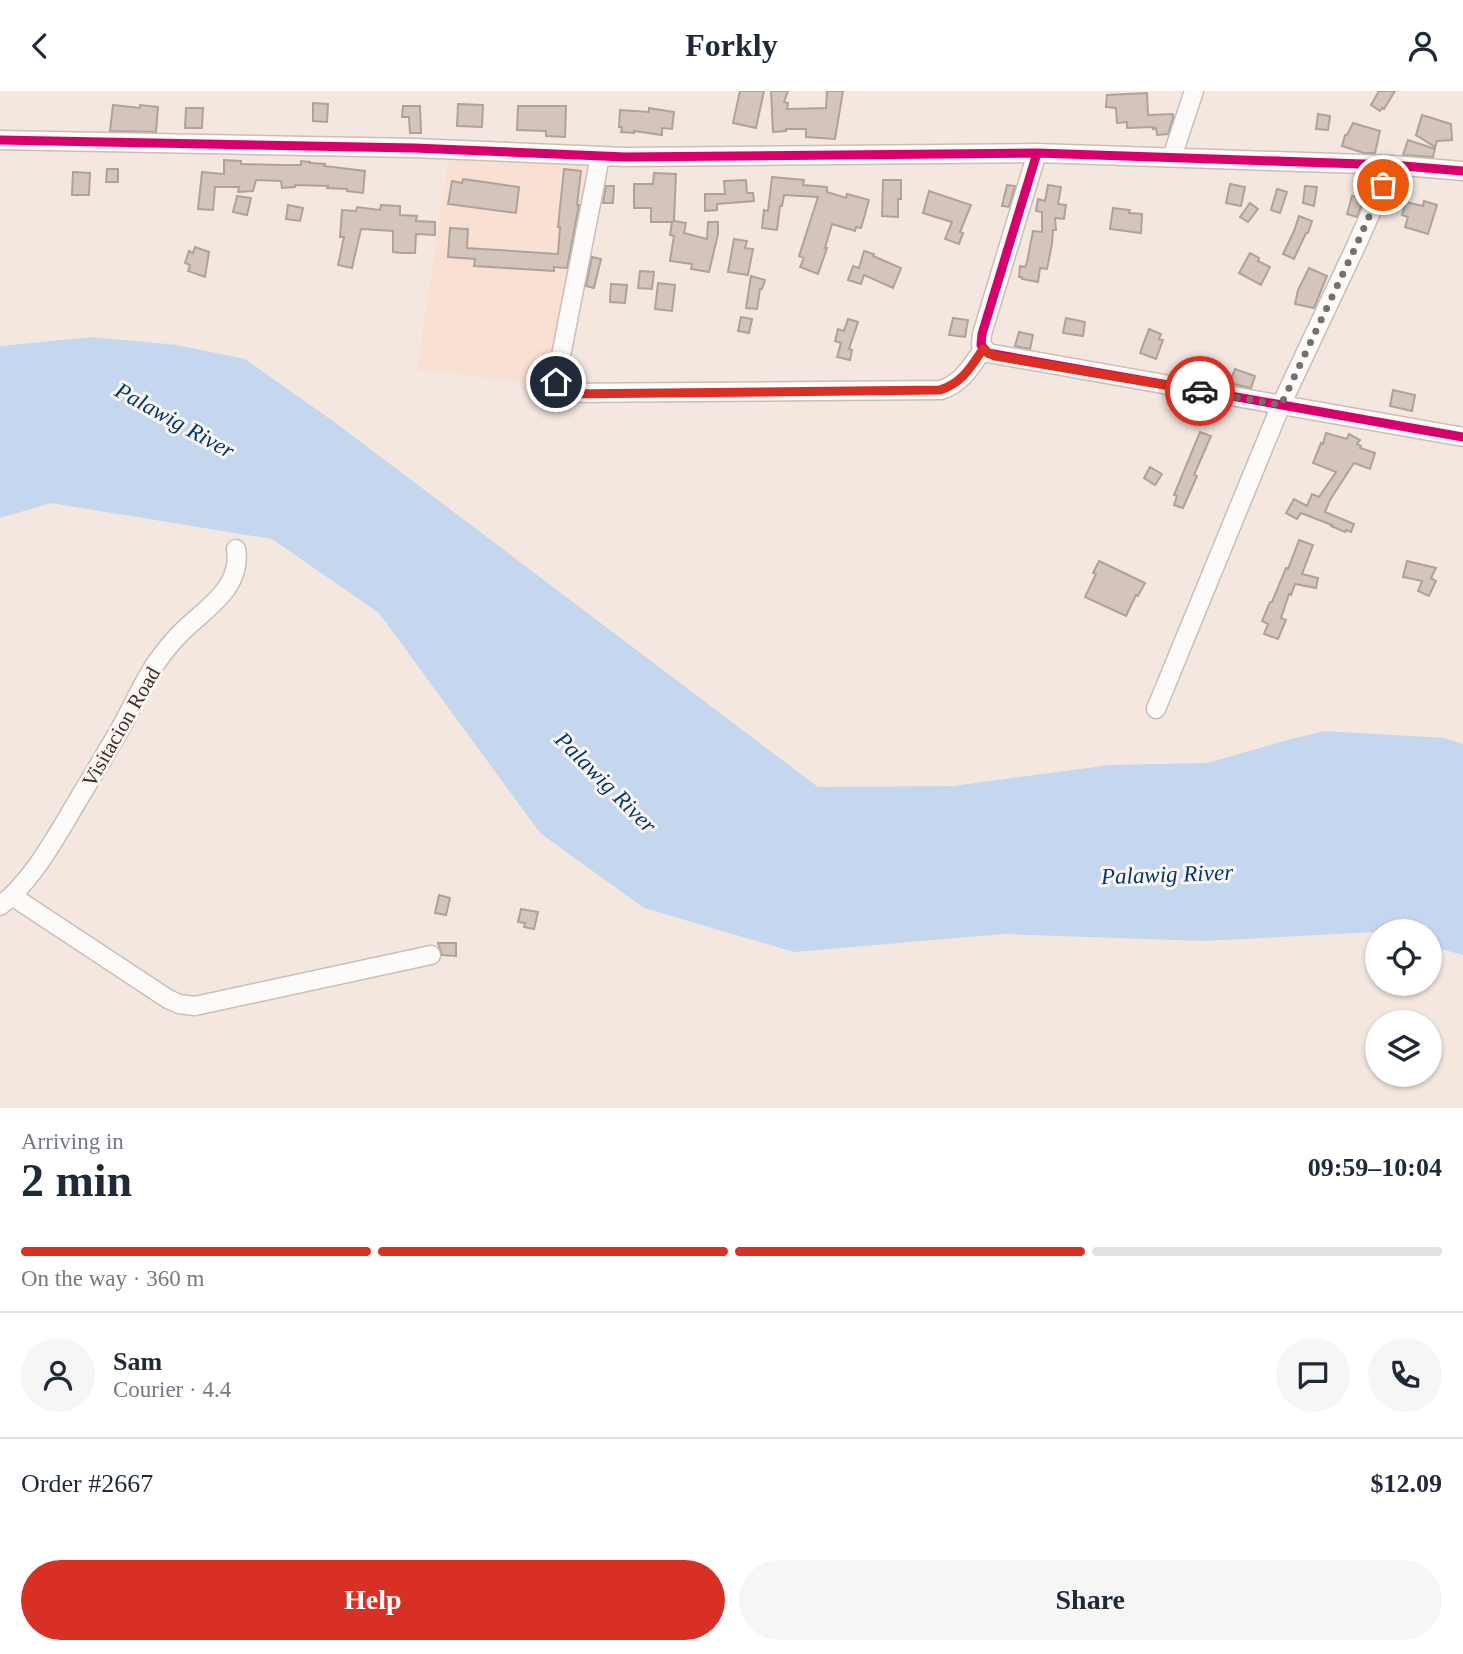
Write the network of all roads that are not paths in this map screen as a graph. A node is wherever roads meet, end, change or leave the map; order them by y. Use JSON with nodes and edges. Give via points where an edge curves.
{"nodes":[{"id":1,"x":1194,"y":91,"type":"edge"},
{"id":2,"x":0,"y":140,"type":"edge"},
{"id":3,"x":1037,"y":153,"type":"junction"},
{"id":4,"x":600,"y":156,"type":"junction"},
{"id":5,"x":1172,"y":157,"type":"junction"},
{"id":6,"x":1392,"y":165,"type":"junction"},
{"id":7,"x":1463,"y":171,"type":"edge"},
{"id":8,"x":983,"y":349,"type":"junction"},
{"id":9,"x":1281,"y":405,"type":"junction"},
{"id":10,"x":1463,"y":437,"type":"edge"},
{"id":11,"x":236,"y":549,"type":"dead end"},
{"id":12,"x":1156,"y":709,"type":"dead end"},
{"id":13,"x":6,"y":901,"type":"edge"},
{"id":14,"x":431,"y":955,"type":"dead end"}],
"edges":[{"from":1,"to":5,"type":"street"},
{"from":2,"to":4,"type":"street"},
{"from":3,"to":4,"type":"street"},
{"from":3,"to":5,"type":"street"},
{"from":3,"to":8,"type":"street","via":[[982,334]]},
{"from":4,"to":8,"type":"street","via":[[556,382],[562,393],[940,390],[959,381]]},
{"from":5,"to":6,"type":"street"},
{"from":6,"to":7,"type":"street"},
{"from":6,"to":9,"type":"street"},
{"from":8,"to":9,"type":"street","via":[[995,356]]},
{"from":9,"to":10,"type":"street"},
{"from":9,"to":12,"type":"street"},
{"from":11,"to":13,"type":"street","name":"Visitacion Road","via":[[236,570],[230,583],[220,598],[175,638],[156,664],[51,846]]},
{"from":13,"to":14,"type":"street","via":[[187,1006]]}]}
